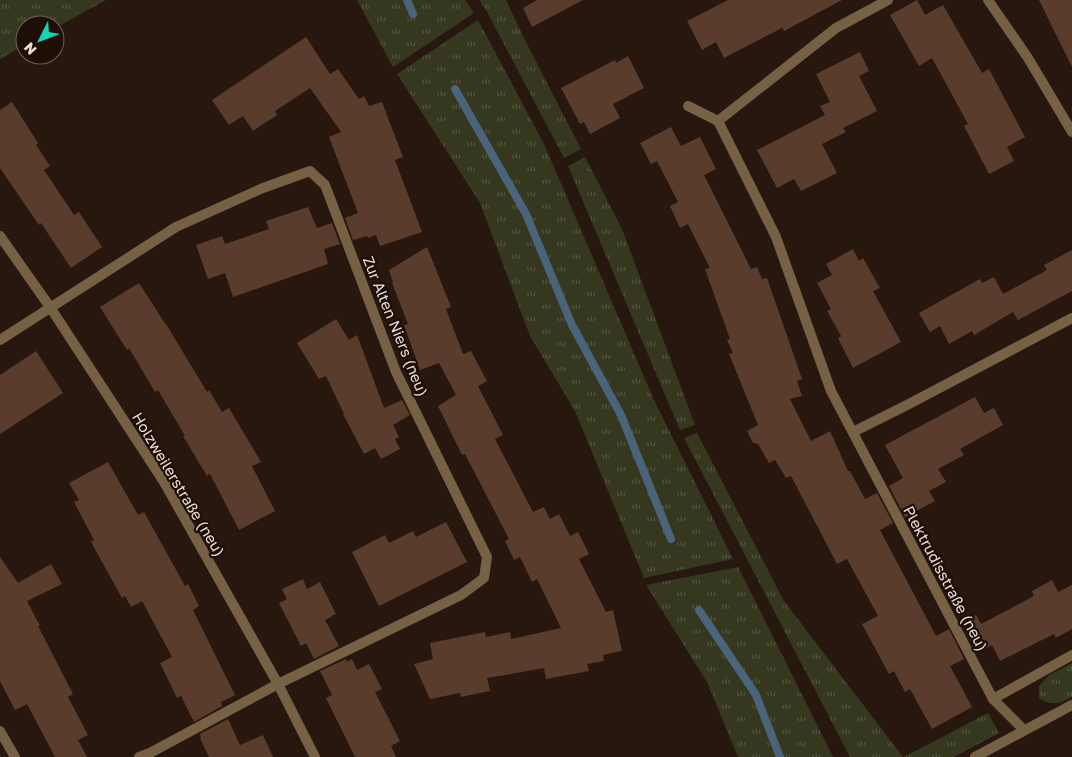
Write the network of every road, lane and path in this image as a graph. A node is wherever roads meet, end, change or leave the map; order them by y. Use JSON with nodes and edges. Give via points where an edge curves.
{"nodes":[{"id":1,"x":888,"y":0,"type":"edge"},
{"id":2,"x":988,"y":0,"type":"edge"},
{"id":3,"x":688,"y":106,"type":"dead end"},
{"id":4,"x":718,"y":121,"type":"junction"},
{"id":5,"x":1072,"y":132,"type":"edge"},
{"id":6,"x":0,"y":236,"type":"edge"},
{"id":7,"x":50,"y":307,"type":"junction"},
{"id":8,"x":1072,"y":318,"type":"edge"},
{"id":9,"x":0,"y":340,"type":"edge"},
{"id":10,"x":853,"y":432,"type":"junction"},
{"id":11,"x":1072,"y":655,"type":"edge"},
{"id":12,"x":278,"y":684,"type":"junction"},
{"id":13,"x":993,"y":699,"type":"junction"},
{"id":14,"x":1072,"y":705,"type":"edge"},
{"id":15,"x":1024,"y":730,"type":"junction"},
{"id":16,"x":0,"y":731,"type":"edge"},
{"id":17,"x":14,"y":757,"type":"edge"},
{"id":18,"x":139,"y":757,"type":"edge"},
{"id":19,"x":315,"y":757,"type":"edge"},
{"id":20,"x":975,"y":757,"type":"edge"}],
"edges":[{"from":1,"to":4,"type":"street","via":[[836,28]]},
{"from":2,"to":5,"type":"street","via":[[1028,58]]},
{"from":3,"to":4,"type":"street"},
{"from":4,"to":10,"type":"street","name":"Plektrudisstraße (neu)","via":[[776,237],[831,391]]},
{"from":6,"to":7,"type":"street","name":"Holzweilerstraße (neu)"},
{"from":7,"to":9,"type":"street"},
{"from":7,"to":12,"type":"street","name":"Holzweilerstraße (neu)","via":[[164,482]]},
{"from":7,"to":12,"type":"street","name":"Zur Alten Niers (neu)","via":[[176,227],[263,188],[310,171],[325,186],[396,372],[487,557],[484,578],[462,595]]},
{"from":8,"to":10,"type":"street"},
{"from":10,"to":13,"type":"street","name":"Plektrudisstraße (neu)"},
{"from":11,"to":13,"type":"street"},
{"from":12,"to":18,"type":"street"},
{"from":12,"to":19,"type":"street","name":"Holzweilerstraße (neu)"},
{"from":13,"to":15,"type":"street","name":"Plektrudisstraße (neu)"},
{"from":14,"to":15,"type":"street"},
{"from":15,"to":20,"type":"street"},
{"from":16,"to":17,"type":"street"}]}
